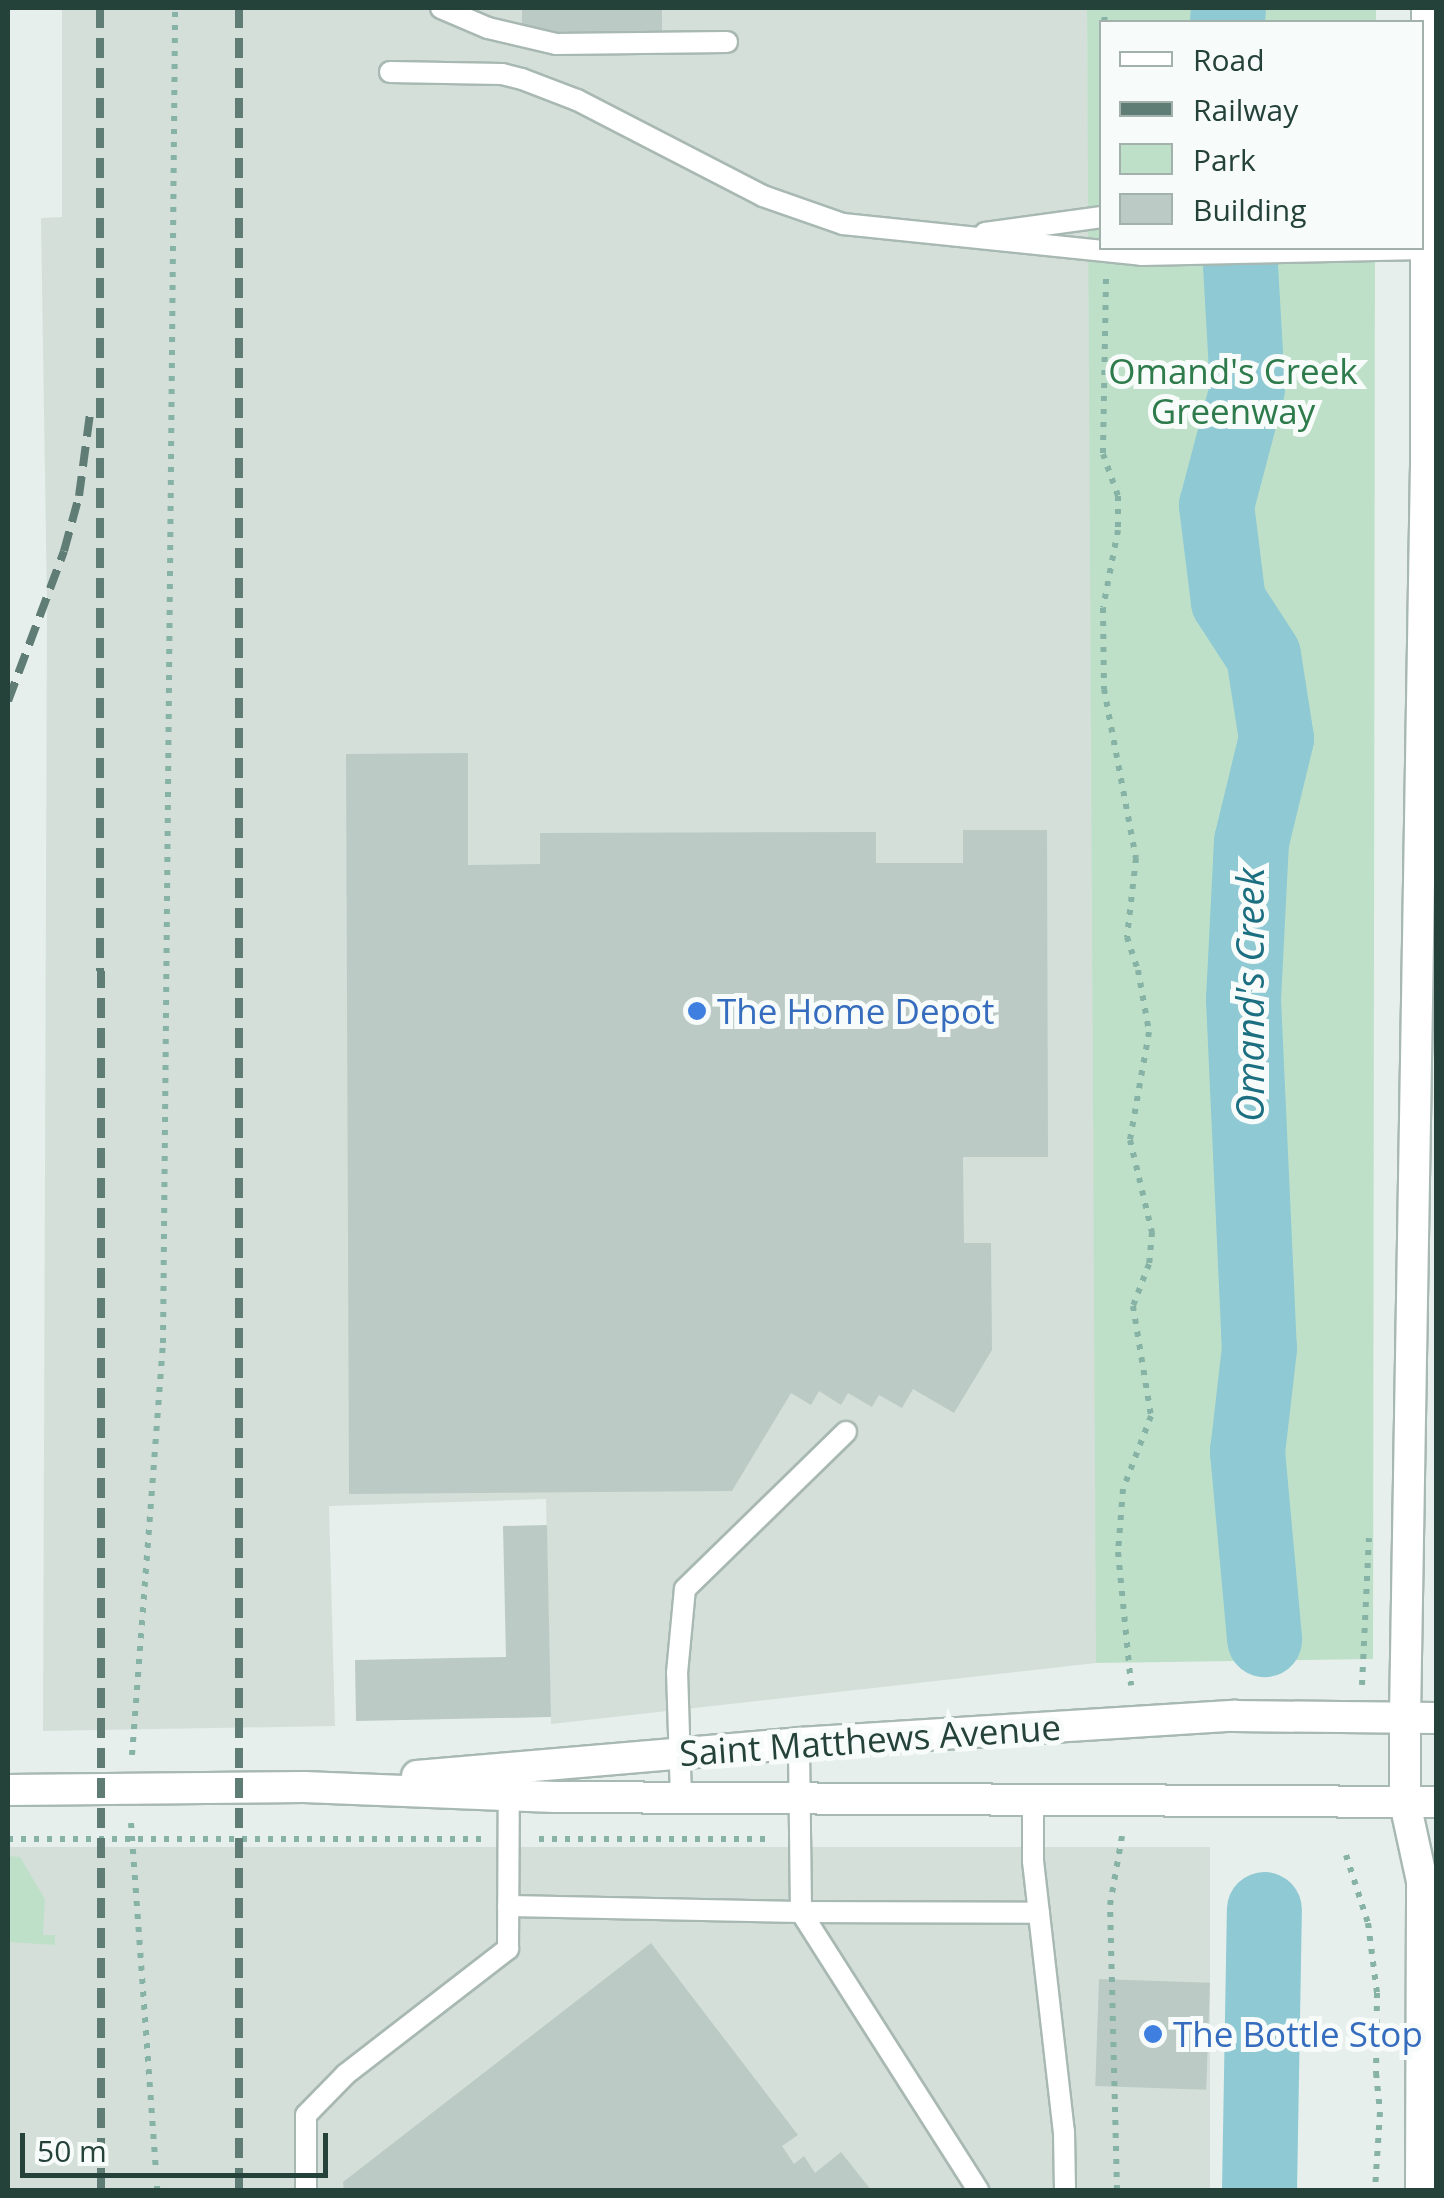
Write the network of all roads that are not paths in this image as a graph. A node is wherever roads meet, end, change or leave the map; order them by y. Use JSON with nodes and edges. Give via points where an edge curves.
{"nodes":[{"id":1,"x":441,"y":8,"type":"edge"},
{"id":2,"x":1427,"y":8,"type":"edge"},
{"id":3,"x":727,"y":42,"type":"dead end"},
{"id":4,"x":390,"y":72,"type":"dead end"},
{"id":5,"x":1428,"y":208,"type":"edge"},
{"id":6,"x":1099,"y":217,"type":"edge"},
{"id":7,"x":952,"y":238,"type":"junction"},
{"id":8,"x":1431,"y":249,"type":"edge"},
{"id":9,"x":1396,"y":250,"type":"edge"},
{"id":10,"x":1428,"y":787,"type":"edge"},
{"id":11,"x":846,"y":1432,"type":"dead end"},
{"id":12,"x":1405,"y":1717,"type":"junction"},
{"id":13,"x":1436,"y":1718,"type":"edge"},
{"id":14,"x":799,"y":1743,"type":"junction"},
{"id":15,"x":681,"y":1753,"type":"junction"},
{"id":16,"x":509,"y":1781,"type":"junction"},
{"id":17,"x":8,"y":1790,"type":"edge"},
{"id":18,"x":681,"y":1798,"type":"junction"},
{"id":19,"x":800,"y":1800,"type":"junction"},
{"id":20,"x":1032,"y":1802,"type":"junction"},
{"id":21,"x":1436,"y":1802,"type":"edge"},
{"id":22,"x":1405,"y":1803,"type":"junction"},
{"id":23,"x":1436,"y":1845,"type":"edge"},
{"id":24,"x":1422,"y":1881,"type":"junction"},
{"id":25,"x":508,"y":1906,"type":"junction"},
{"id":26,"x":802,"y":1912,"type":"junction"},
{"id":27,"x":1039,"y":1912,"type":"junction"},
{"id":28,"x":306,"y":2190,"type":"edge"},
{"id":29,"x":978,"y":2190,"type":"edge"},
{"id":30,"x":1065,"y":2190,"type":"edge"},
{"id":31,"x":1421,"y":2190,"type":"edge"}],
"edges":[{"from":1,"to":3,"type":"lane","via":[[488,28],[556,44]]},
{"from":2,"to":5,"type":"street"},
{"from":4,"to":7,"type":"lane","via":[[522,79],[800,211],[843,224]]},
{"from":5,"to":8,"type":"street"},
{"from":6,"to":7,"type":"lane"},
{"from":7,"to":9,"type":"lane","via":[[1141,255]]},
{"from":8,"to":10,"type":"street"},
{"from":10,"to":12,"type":"street"},
{"from":11,"to":15,"type":"lane","via":[[685,1589],[677,1674]]},
{"from":12,"to":13,"type":"street","name":"Saint Matthews Avenue"},
{"from":12,"to":14,"type":"street","name":"Saint Matthews Avenue","via":[[1234,1716]]},
{"from":12,"to":22,"type":"street"},
{"from":14,"to":15,"type":"street","name":"Saint Matthews Avenue"},
{"from":14,"to":19,"type":"lane"},
{"from":15,"to":16,"type":"street","name":"Saint Matthews Avenue"},
{"from":15,"to":18,"type":"lane"},
{"from":16,"to":17,"type":"street","name":"Saint Matthews Avenue"},
{"from":16,"to":18,"type":"street","name":"Saint Matthews Avenue"},
{"from":16,"to":25,"type":"lane"},
{"from":18,"to":19,"type":"street","name":"Saint Matthews Avenue"},
{"from":19,"to":20,"type":"street","name":"Saint Matthews Avenue"},
{"from":19,"to":26,"type":"lane"},
{"from":20,"to":22,"type":"street","name":"Saint Matthews Avenue"},
{"from":20,"to":27,"type":"lane"},
{"from":21,"to":22,"type":"street","name":"Saint Matthews Avenue"},
{"from":22,"to":24,"type":"street"},
{"from":23,"to":24,"type":"street"},
{"from":24,"to":31,"type":"street"},
{"from":25,"to":26,"type":"lane"},
{"from":25,"to":28,"type":"lane","via":[[508,1949],[346,2074],[306,2115]]},
{"from":26,"to":27,"type":"lane"},
{"from":26,"to":29,"type":"lane"},
{"from":27,"to":30,"type":"lane"}]}
